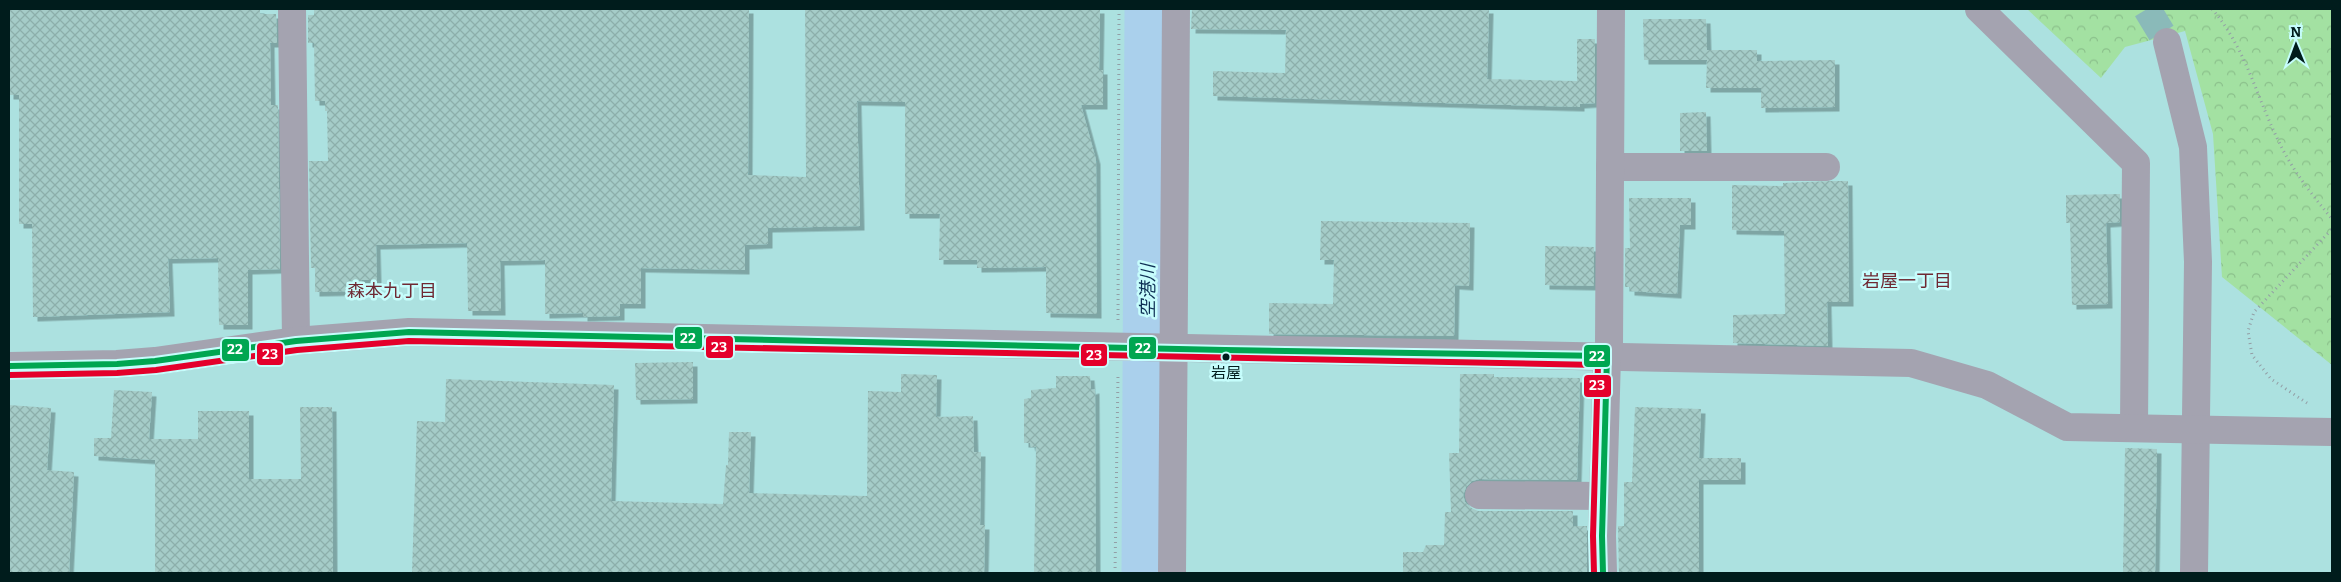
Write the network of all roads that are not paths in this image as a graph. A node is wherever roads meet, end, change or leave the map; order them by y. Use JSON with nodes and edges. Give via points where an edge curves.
{"nodes":[{"id":1,"x":292,"y":9,"type":"edge"},
{"id":2,"x":1176,"y":9,"type":"edge"},
{"id":3,"x":1611,"y":9,"type":"edge"},
{"id":4,"x":1979,"y":9,"type":"edge"},
{"id":5,"x":2167,"y":42,"type":"tunnel mouth"},
{"id":6,"x":1610,"y":167,"type":"junction"},
{"id":7,"x":1826,"y":167,"type":"dead end"},
{"id":8,"x":296,"y":341,"type":"junction"},
{"id":9,"x":1168,"y":348,"type":"junction"},
{"id":10,"x":1607,"y":356,"type":"junction"},
{"id":11,"x":9,"y":366,"type":"edge"},
{"id":12,"x":2134,"y":427,"type":"junction"},
{"id":13,"x":2196,"y":428,"type":"junction"},
{"id":14,"x":2332,"y":432,"type":"edge"},
{"id":15,"x":1480,"y":495,"type":"dead end"},
{"id":16,"x":1602,"y":496,"type":"junction"},
{"id":17,"x":1172,"y":573,"type":"edge"},
{"id":18,"x":1603,"y":573,"type":"edge"},
{"id":19,"x":2194,"y":573,"type":"edge"}],
"edges":[{"from":1,"to":8,"type":"street"},
{"from":2,"to":9,"type":"street"},
{"from":3,"to":6,"type":"street"},
{"from":4,"to":12,"type":"street","via":[[2136,163]]},
{"from":5,"to":13,"type":"street","via":[[2193,147],[2198,262]]},
{"from":6,"to":7,"type":"street"},
{"from":6,"to":10,"type":"street"},
{"from":8,"to":9,"type":"street","via":[[409,332]]},
{"from":8,"to":11,"type":"street","via":[[155,361]]},
{"from":9,"to":10,"type":"street"},
{"from":9,"to":17,"type":"street"},
{"from":10,"to":12,"type":"street","via":[[1911,363],[1987,385],[2067,427]]},
{"from":10,"to":16,"type":"street"},
{"from":12,"to":13,"type":"street"},
{"from":13,"to":14,"type":"street"},
{"from":13,"to":19,"type":"street"},
{"from":15,"to":16,"type":"street"},
{"from":16,"to":18,"type":"street"}]}
